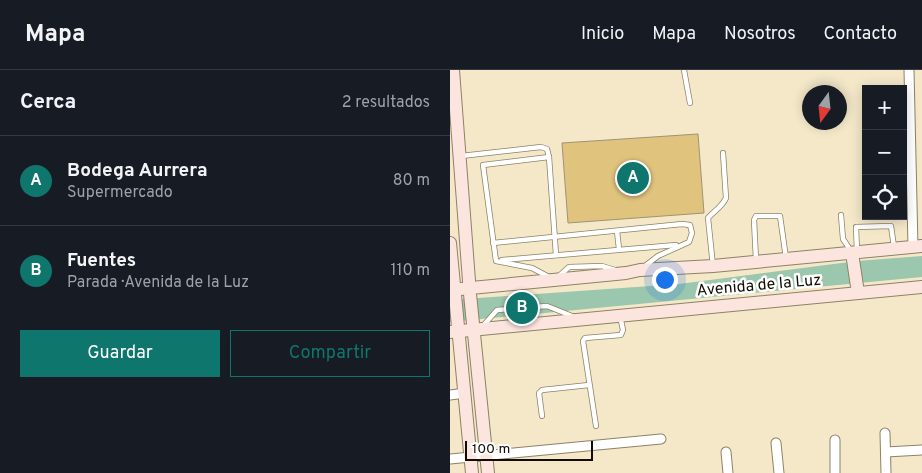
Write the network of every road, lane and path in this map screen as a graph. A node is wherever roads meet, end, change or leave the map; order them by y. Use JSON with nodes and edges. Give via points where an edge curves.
{"nodes":[{"id":1,"x":453,"y":70,"type":"edge"},
{"id":2,"x":684,"y":70,"type":"edge"},
{"id":3,"x":909,"y":70,"type":"edge"},
{"id":4,"x":690,"y":103,"type":"dead end"},
{"id":5,"x":723,"y":153,"type":"dead end"},
{"id":6,"x":459,"y":156,"type":"junction"},
{"id":7,"x":550,"y":157,"type":"junction"},
{"id":8,"x":840,"y":215,"type":"dead end"},
{"id":9,"x":617,"y":232,"type":"junction"},
{"id":10,"x":450,"y":236,"type":"edge"},
{"id":11,"x":555,"y":236,"type":"junction"},
{"id":12,"x":450,"y":243,"type":"edge"},
{"id":13,"x":492,"y":243,"type":"junction"},
{"id":14,"x":680,"y":245,"type":"junction"},
{"id":15,"x":918,"y":247,"type":"edge"},
{"id":16,"x":619,"y":249,"type":"junction"},
{"id":17,"x":894,"y":249,"type":"junction"},
{"id":18,"x":467,"y":252,"type":"junction"},
{"id":19,"x":855,"y":252,"type":"junction"},
{"id":20,"x":556,"y":255,"type":"junction"},
{"id":21,"x":786,"y":259,"type":"junction"},
{"id":22,"x":496,"y":261,"type":"junction"},
{"id":23,"x":756,"y":262,"type":"junction"},
{"id":24,"x":713,"y":266,"type":"junction"},
{"id":25,"x":640,"y":270,"type":"junction"},
{"id":26,"x":554,"y":279,"type":"junction"},
{"id":27,"x":922,"y":287,"type":"edge"},
{"id":28,"x":469,"y":288,"type":"junction"},
{"id":29,"x":452,"y":290,"type":"edge"},
{"id":30,"x":858,"y":293,"type":"junction"},
{"id":31,"x":619,"y":315,"type":"junction"},
{"id":32,"x":579,"y":319,"type":"junction"},
{"id":33,"x":477,"y":330,"type":"junction"},
{"id":34,"x":454,"y":332,"type":"edge"},
{"id":35,"x":589,"y":384,"type":"junction"},
{"id":36,"x":465,"y":393,"type":"junction"},
{"id":37,"x":450,"y":394,"type":"edge"},
{"id":38,"x":542,"y":416,"type":"dead end"},
{"id":39,"x":596,"y":426,"type":"dead end"},
{"id":40,"x":885,"y":433,"type":"dead end"},
{"id":41,"x":661,"y":439,"type":"dead end"},
{"id":42,"x":835,"y":440,"type":"dead end"},
{"id":43,"x":776,"y":443,"type":"dead end"},
{"id":44,"x":922,"y":450,"type":"edge"},
{"id":45,"x":726,"y":452,"type":"dead end"},
{"id":46,"x":886,"y":452,"type":"junction"},
{"id":47,"x":486,"y":457,"type":"junction"},
{"id":48,"x":471,"y":458,"type":"junction"},
{"id":49,"x":450,"y":460,"type":"edge"},
{"id":50,"x":472,"y":473,"type":"edge"},
{"id":51,"x":488,"y":473,"type":"edge"},
{"id":52,"x":728,"y":473,"type":"edge"},
{"id":53,"x":779,"y":473,"type":"edge"},
{"id":54,"x":835,"y":473,"type":"edge"},
{"id":55,"x":886,"y":473,"type":"edge"}],
"edges":[{"from":1,"to":6,"type":"main road"},
{"from":2,"to":4,"type":"lane"},
{"from":3,"to":15,"type":"street"},
{"from":5,"to":24,"type":"lane","via":[[726,198],[724,204],[708,218]]},
{"from":6,"to":7,"type":"lane","via":[[541,147],[547,149]]},
{"from":6,"to":18,"type":"main road"},
{"from":7,"to":11,"type":"lane"},
{"from":7,"to":13,"type":"lane","via":[[484,165]]},
{"from":8,"to":19,"type":"lane","via":[[843,239]]},
{"from":9,"to":11,"type":"lane"},
{"from":9,"to":14,"type":"lane","via":[[690,225],[689,242]]},
{"from":9,"to":16,"type":"lane"},
{"from":10,"to":18,"type":"main road","via":[[454,250]]},
{"from":11,"to":13,"type":"lane"},
{"from":11,"to":20,"type":"lane"},
{"from":12,"to":29,"type":"main road"},
{"from":13,"to":22,"type":"lane"},
{"from":14,"to":16,"type":"lane"},
{"from":14,"to":25,"type":"lane"},
{"from":15,"to":17,"type":"main road","name":"Avenida de la Luz"},
{"from":16,"to":20,"type":"lane"},
{"from":17,"to":19,"type":"main road","name":"Avenida de la Luz"},
{"from":17,"to":19,"type":"lane","via":[[891,226],[856,227]]},
{"from":18,"to":28,"type":"main road"},
{"from":19,"to":21,"type":"main road","name":"Avenida de la Luz"},
{"from":19,"to":30,"type":"main road"},
{"from":20,"to":22,"type":"lane"},
{"from":21,"to":23,"type":"main road","name":"Avenida de la Luz"},
{"from":21,"to":23,"type":"lane","via":[[780,216],[756,216]]},
{"from":22,"to":26,"type":"lane","via":[[532,268]]},
{"from":23,"to":24,"type":"main road","name":"Avenida de la Luz"},
{"from":24,"to":25,"type":"main road","name":"Avenida de la Luz"},
{"from":25,"to":26,"type":"main road","name":"Avenida de la Luz"},
{"from":26,"to":28,"type":"main road","name":"Avenida de la Luz"},
{"from":27,"to":30,"type":"main road","name":"Avenida de la Luz"},
{"from":28,"to":29,"type":"main road","name":"Avenida de la Luz"},
{"from":28,"to":33,"type":"main road"},
{"from":29,"to":34,"type":"main road"},
{"from":30,"to":31,"type":"main road","name":"Avenida de la Luz"},
{"from":31,"to":32,"type":"main road","name":"Avenida de la Luz"},
{"from":31,"to":35,"type":"lane","via":[[621,335],[584,339]]},
{"from":32,"to":33,"type":"main road","name":"Avenida de la Luz"},
{"from":32,"to":33,"type":"lane","via":[[547,306],[497,310]]},
{"from":33,"to":34,"type":"main road","name":"Avenida de la Luz"},
{"from":33,"to":47,"type":"main road"},
{"from":34,"to":36,"type":"main road"},
{"from":35,"to":38,"type":"lane","via":[[542,390],[539,393]]},
{"from":35,"to":39,"type":"lane"},
{"from":36,"to":37,"type":"street"},
{"from":36,"to":48,"type":"main road"},
{"from":40,"to":46,"type":"street"},
{"from":41,"to":47,"type":"street"},
{"from":42,"to":54,"type":"street"},
{"from":43,"to":53,"type":"street"},
{"from":44,"to":46,"type":"street"},
{"from":45,"to":52,"type":"street"},
{"from":46,"to":55,"type":"street"},
{"from":47,"to":48,"type":"street"},
{"from":47,"to":51,"type":"main road"},
{"from":48,"to":49,"type":"street"},
{"from":48,"to":50,"type":"main road"}]}
